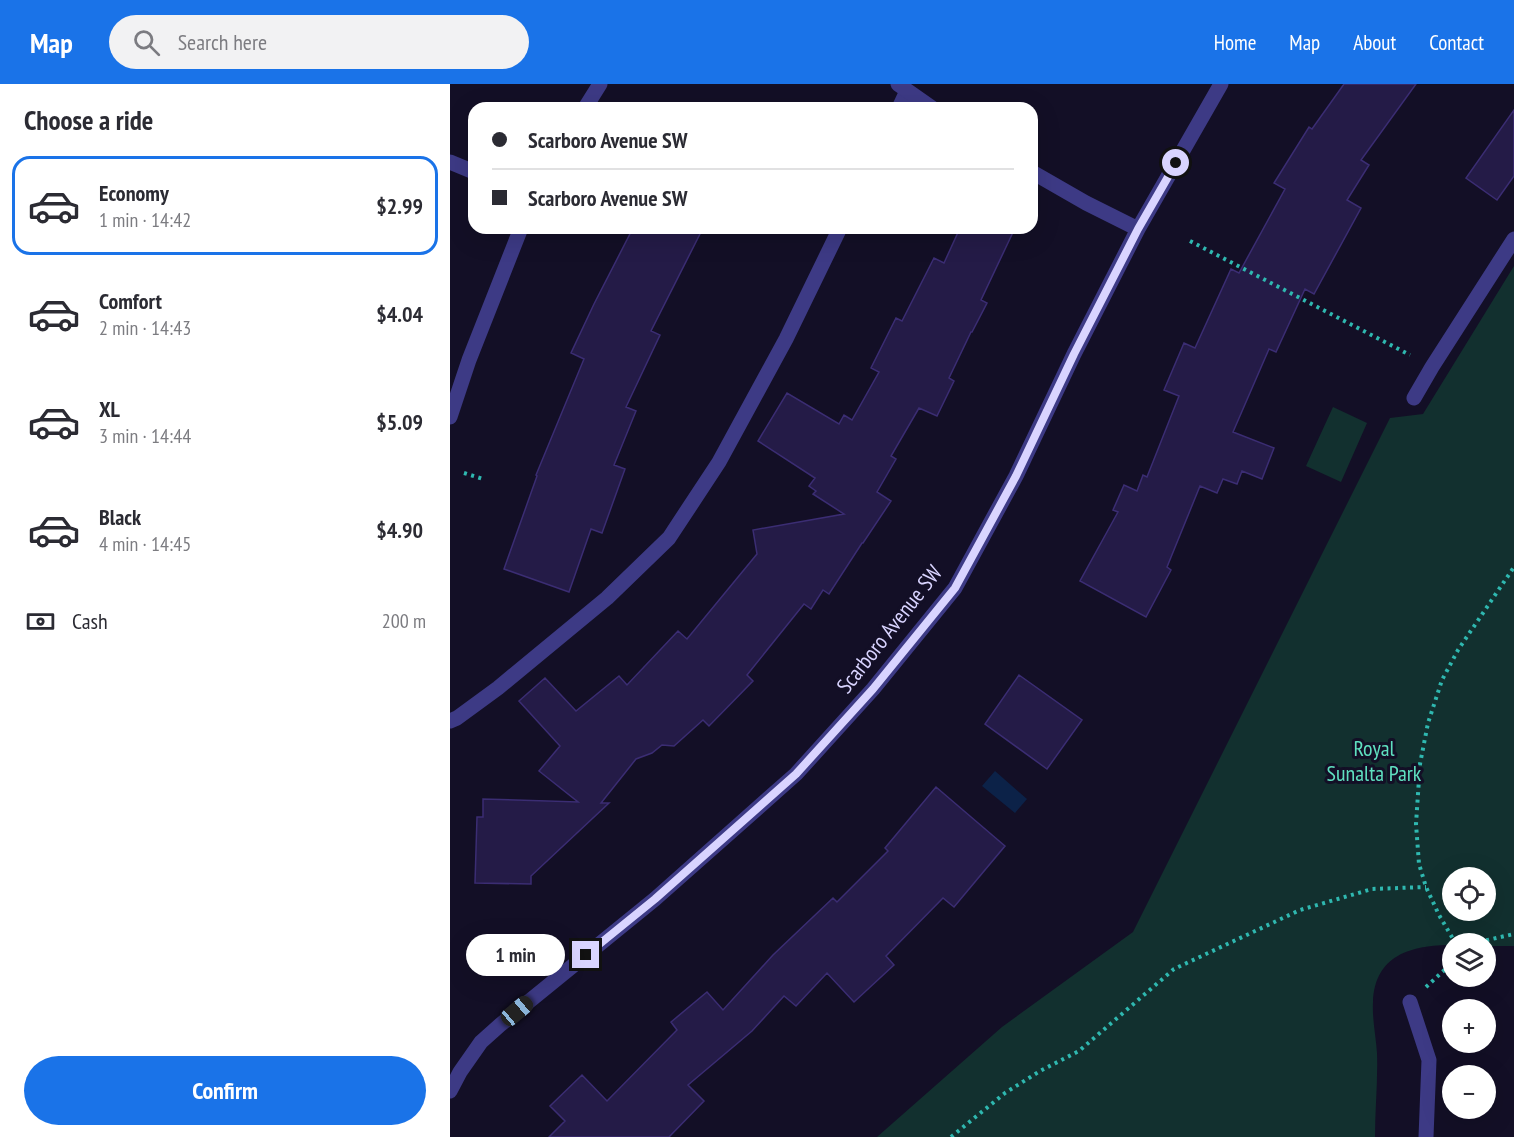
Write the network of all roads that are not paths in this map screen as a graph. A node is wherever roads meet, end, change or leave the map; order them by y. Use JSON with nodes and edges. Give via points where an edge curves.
{"nodes":[{"id":1,"x":600,"y":84,"type":"edge"},
{"id":2,"x":1221,"y":84,"type":"edge"},
{"id":3,"x":902,"y":87,"type":"edge"},
{"id":4,"x":589,"y":102,"type":"edge"},
{"id":5,"x":900,"y":102,"type":"edge"},
{"id":6,"x":923,"y":102,"type":"edge"},
{"id":7,"x":450,"y":162,"type":"edge"},
{"id":8,"x":468,"y":170,"type":"edge"},
{"id":9,"x":1038,"y":175,"type":"edge"},
{"id":10,"x":1138,"y":229,"type":"junction"},
{"id":11,"x":519,"y":234,"type":"edge"},
{"id":12,"x":837,"y":234,"type":"edge"},
{"id":13,"x":1514,"y":239,"type":"edge"},
{"id":14,"x":1414,"y":398,"type":"dead end"},
{"id":15,"x":450,"y":417,"type":"edge"},
{"id":16,"x":450,"y":721,"type":"edge"},
{"id":17,"x":1410,"y":1002,"type":"dead end"},
{"id":18,"x":450,"y":1091,"type":"edge"},
{"id":19,"x":1426,"y":1137,"type":"edge"}],
"edges":[{"from":1,"to":4,"type":"street"},
{"from":2,"to":10,"type":"street","name":"Scarboro Avenue SW"},
{"from":3,"to":5,"type":"street"},
{"from":3,"to":6,"type":"street"},
{"from":7,"to":8,"type":"street"},
{"from":9,"to":10,"type":"street"},
{"from":10,"to":18,"type":"street","name":"Scarboro Avenue SW","via":[[1016,476],[955,588],[873,689],[796,774],[655,899],[493,1030]]},
{"from":11,"to":15,"type":"street"},
{"from":12,"to":16,"type":"street","via":[[719,462],[669,538],[607,598],[498,688]]},
{"from":13,"to":14,"type":"street"},
{"from":17,"to":19,"type":"street","via":[[1429,1060]]}]}
